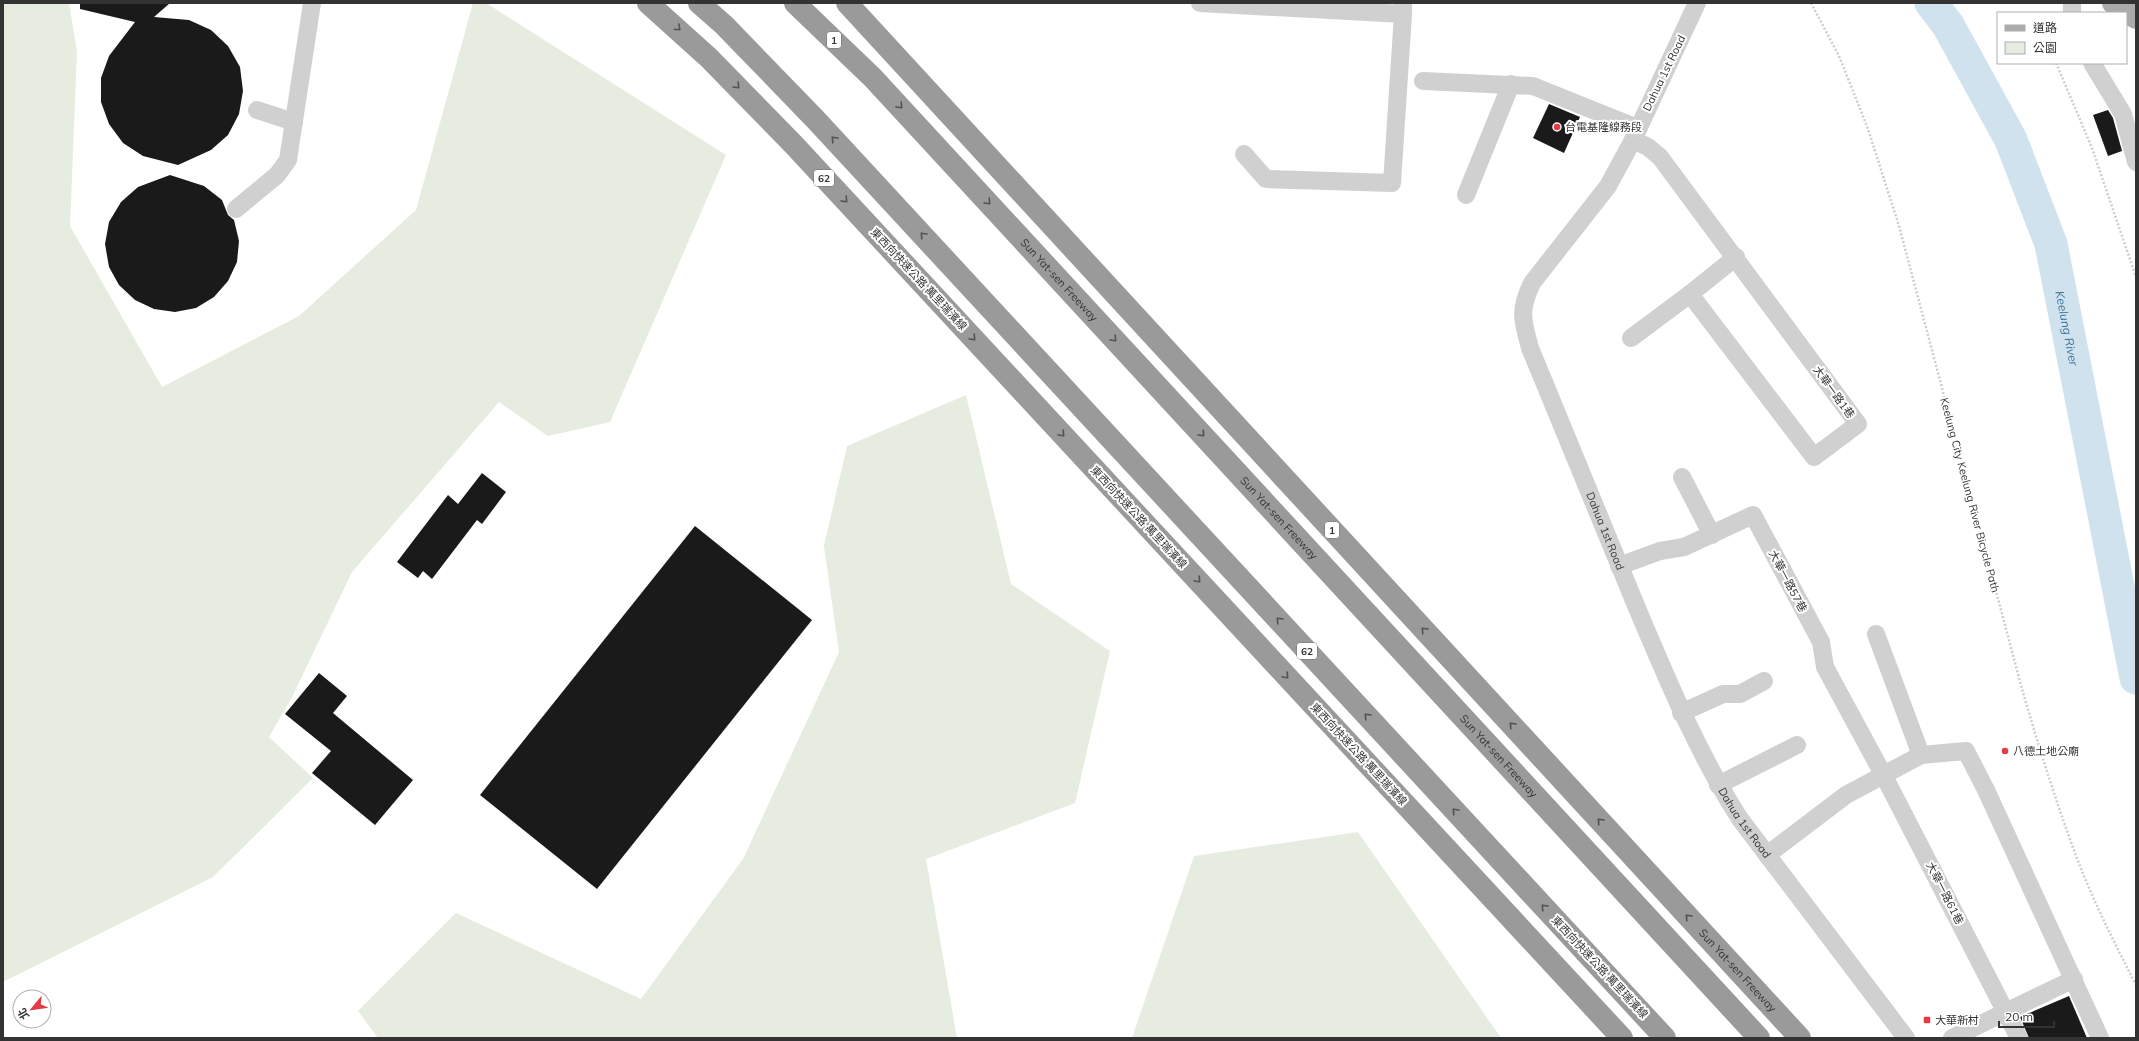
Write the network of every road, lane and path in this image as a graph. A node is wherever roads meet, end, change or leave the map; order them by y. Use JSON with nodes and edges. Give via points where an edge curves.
{"nodes":[{"id":1,"x":312,"y":3,"type":"edge"},
{"id":2,"x":648,"y":3,"type":"edge"},
{"id":3,"x":699,"y":3,"type":"edge"},
{"id":4,"x":778,"y":3,"type":"edge"},
{"id":5,"x":795,"y":3,"type":"edge"},
{"id":6,"x":847,"y":3,"type":"edge"},
{"id":7,"x":854,"y":3,"type":"edge"},
{"id":8,"x":1200,"y":3,"type":"edge"},
{"id":9,"x":1811,"y":3,"type":"edge"},
{"id":10,"x":2113,"y":3,"type":"edge"},
{"id":11,"x":1694,"y":6,"type":"edge"},
{"id":12,"x":1403,"y":8,"type":"edge"},
{"id":13,"x":2127,"y":12,"type":"edge"},
{"id":14,"x":2127,"y":12,"type":"edge"},
{"id":15,"x":2136,"y":18,"type":"edge"},
{"id":16,"x":865,"y":22,"type":"junction"},
{"id":17,"x":2056,"y":64,"type":"edge"},
{"id":18,"x":2093,"y":64,"type":"edge"},
{"id":19,"x":873,"y":78,"type":"junction"},
{"id":20,"x":1423,"y":81,"type":"dead end"},
{"id":21,"x":1511,"y":84,"type":"junction"},
{"id":22,"x":257,"y":110,"type":"dead end"},
{"id":23,"x":2129,"y":119,"type":"edge"},
{"id":24,"x":294,"y":122,"type":"junction"},
{"id":25,"x":1635,"y":135,"type":"junction"},
{"id":26,"x":1244,"y":154,"type":"dead end"},
{"id":27,"x":2136,"y":162,"type":"edge"},
{"id":28,"x":1466,"y":195,"type":"dead end"},
{"id":29,"x":236,"y":209,"type":"dead end"},
{"id":30,"x":1736,"y":258,"type":"junction"},
{"id":31,"x":2136,"y":277,"type":"edge"},
{"id":32,"x":1690,"y":294,"type":"junction"},
{"id":33,"x":1631,"y":338,"type":"dead end"},
{"id":34,"x":1682,"y":477,"type":"dead end"},
{"id":35,"x":1712,"y":535,"type":"junction"},
{"id":36,"x":1619,"y":566,"type":"junction"},
{"id":37,"x":1876,"y":634,"type":"dead end"},
{"id":38,"x":1764,"y":681,"type":"dead end"},
{"id":39,"x":1681,"y":713,"type":"junction"},
{"id":40,"x":1796,"y":745,"type":"dead end"},
{"id":41,"x":1921,"y":755,"type":"junction"},
{"id":42,"x":1884,"y":776,"type":"junction"},
{"id":43,"x":1718,"y":785,"type":"junction"},
{"id":44,"x":1767,"y":855,"type":"junction"},
{"id":45,"x":2074,"y":979,"type":"junction"},
{"id":46,"x":2136,"y":985,"type":"edge"},
{"id":47,"x":2006,"y":1011,"type":"junction"},
{"id":48,"x":1622,"y":1038,"type":"edge"},
{"id":49,"x":1665,"y":1038,"type":"edge"},
{"id":50,"x":1759,"y":1038,"type":"edge"},
{"id":51,"x":1800,"y":1038,"type":"edge"},
{"id":52,"x":1906,"y":1038,"type":"edge"},
{"id":53,"x":1952,"y":1038,"type":"edge"},
{"id":54,"x":2019,"y":1038,"type":"edge"},
{"id":55,"x":2100,"y":1038,"type":"edge"}],
"edges":[{"from":1,"to":24,"type":"street"},
{"from":2,"to":48,"type":"highway","name":"東西向快速公路 萬里瑞濱線","number":"62","one_way":true,"via":[[709,58],[800,151]]},
{"from":49,"to":3,"type":"highway","name":"東西向快速公路 萬里瑞濱線","number":"62","one_way":true,"via":[[816,120],[724,25]]},
{"from":4,"to":19,"type":"highway"},
{"from":5,"to":19,"type":"highway","name":"Sun Yat-sen Freeway","number":"1"},
{"from":6,"to":16,"type":"highway","name":"Sun Yat-sen Freeway","number":"1"},
{"from":7,"to":16,"type":"highway"},
{"from":8,"to":12,"type":"street"},
{"from":9,"to":46,"type":"path","name":"Keelung City Keelung River Bicycle Path","via":[[1839,56],[1867,126],[1899,226],[2044,764],[2075,855],[2112,940]]},
{"from":10,"to":13,"type":"main road"},
{"from":11,"to":25,"type":"street","name":"Dahua 1st Road"},
{"from":12,"to":26,"type":"street","via":[[1392,184],[1266,179]]},
{"from":14,"to":15,"type":"main road"},
{"from":51,"to":16,"type":"highway","name":"Sun Yat-sen Freeway","number":"1","one_way":true},
{"from":17,"to":31,"type":"path","via":[[2092,148]]},
{"from":18,"to":23,"type":"street"},
{"from":19,"to":50,"type":"highway","name":"Sun Yat-sen Freeway","number":"1","one_way":true},
{"from":20,"to":21,"type":"street","name":"大華一路1巷"},
{"from":21,"to":25,"type":"street","name":"大華一路1巷","via":[[1533,86],[1630,125]]},
{"from":21,"to":28,"type":"street"},
{"from":22,"to":24,"type":"street"},
{"from":23,"to":27,"type":"street"},
{"from":24,"to":29,"type":"street","via":[[288,160],[277,175]]},
{"from":25,"to":30,"type":"street","name":"大華一路1巷","via":[[1660,157]]},
{"from":25,"to":36,"type":"street","name":"Dahua 1st Road","via":[[1598,201],[1547,262],[1532,283],[1524,301],[1524,324],[1530,348]]},
{"from":30,"to":32,"type":"street"},
{"from":30,"to":32,"type":"street","name":"大華一路1巷","via":[[1858,424],[1814,457]]},
{"from":32,"to":33,"type":"street"},
{"from":34,"to":35,"type":"street"},
{"from":35,"to":36,"type":"street","name":"大華一路57巷","via":[[1684,547],[1660,551]]},
{"from":35,"to":42,"type":"street","name":"大華一路57巷","via":[[1753,516],[1821,642],[1825,667]]},
{"from":36,"to":39,"type":"street","name":"Dahua 1st Road"},
{"from":37,"to":41,"type":"street"},
{"from":38,"to":39,"type":"street","via":[[1740,694],[1723,694]]},
{"from":39,"to":43,"type":"street","name":"Dahua 1st Road"},
{"from":40,"to":43,"type":"street"},
{"from":41,"to":42,"type":"street"},
{"from":41,"to":45,"type":"street","via":[[1966,751]]},
{"from":42,"to":44,"type":"street","via":[[1846,795]]},
{"from":42,"to":47,"type":"street","name":"大華一路61巷"},
{"from":43,"to":44,"type":"street","name":"Dahua 1st Road"},
{"from":44,"to":52,"type":"street","name":"Dahua 1st Road"},
{"from":45,"to":47,"type":"street"},
{"from":45,"to":55,"type":"street"},
{"from":47,"to":53,"type":"street"},
{"from":47,"to":54,"type":"street","name":"大華一路61巷"}]}
